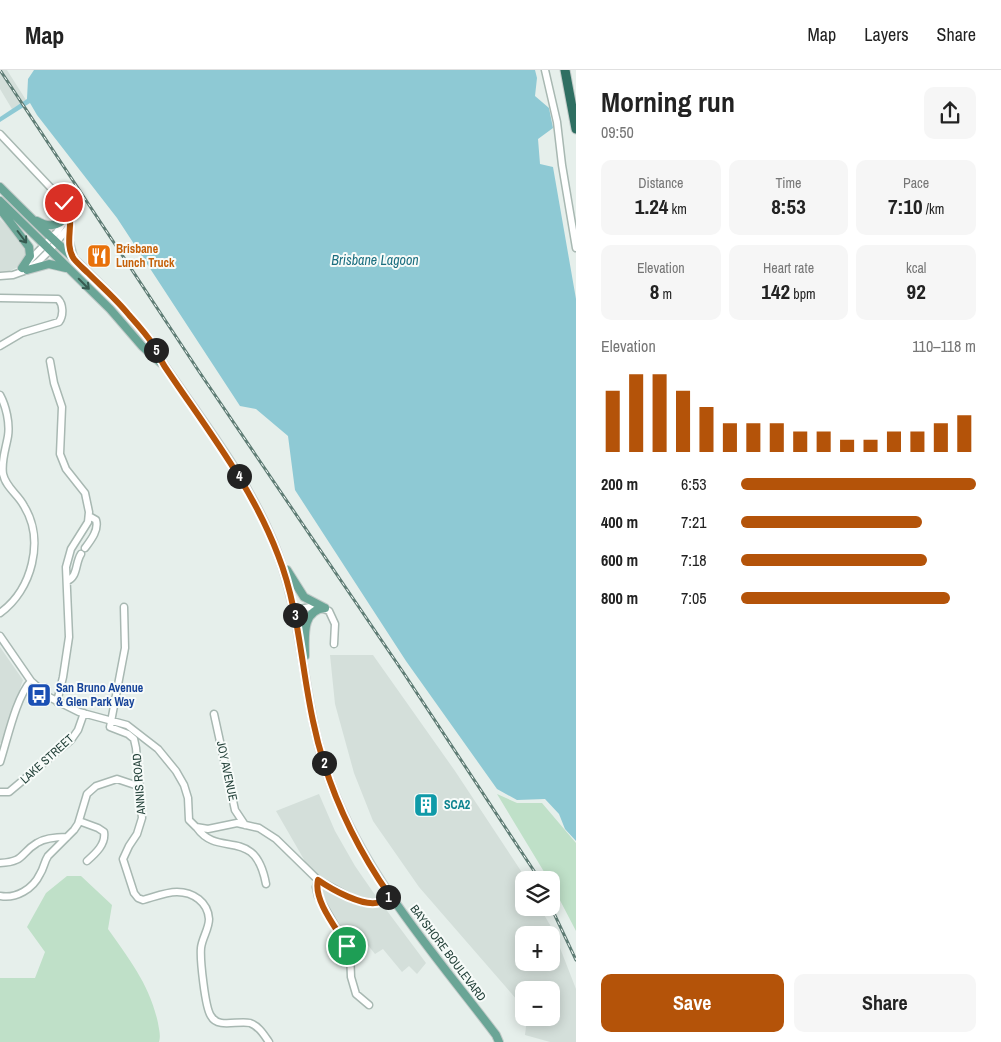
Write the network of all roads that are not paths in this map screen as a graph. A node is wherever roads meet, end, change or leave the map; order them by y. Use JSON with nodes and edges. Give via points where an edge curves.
{"nodes":[{"id":1,"x":545,"y":70,"type":"edge"},
{"id":2,"x":565,"y":70,"type":"edge"},
{"id":3,"x":576,"y":129,"type":"edge"},
{"id":4,"x":0,"y":134,"type":"edge"},
{"id":5,"x":0,"y":187,"type":"edge"},
{"id":6,"x":0,"y":202,"type":"edge"},
{"id":7,"x":0,"y":209,"type":"edge"},
{"id":8,"x":68,"y":218,"type":"junction"},
{"id":9,"x":32,"y":219,"type":"junction"},
{"id":10,"x":54,"y":240,"type":"junction"},
{"id":11,"x":47,"y":248,"type":"junction"},
{"id":12,"x":576,"y":248,"type":"edge"},
{"id":13,"x":74,"y":258,"type":"junction"},
{"id":14,"x":25,"y":269,"type":"junction"},
{"id":15,"x":70,"y":270,"type":"junction"},
{"id":16,"x":0,"y":276,"type":"edge"},
{"id":17,"x":0,"y":298,"type":"edge"},
{"id":18,"x":0,"y":346,"type":"edge"},
{"id":19,"x":50,"y":361,"type":"dead end"},
{"id":20,"x":164,"y":366,"type":"junction"},
{"id":21,"x":0,"y":395,"type":"edge"},
{"id":22,"x":89,"y":516,"type":"junction"},
{"id":23,"x":279,"y":558,"type":"junction"},
{"id":24,"x":67,"y":581,"type":"junction"},
{"id":25,"x":124,"y":607,"type":"dead end"},
{"id":26,"x":325,"y":608,"type":"junction"},
{"id":27,"x":294,"y":610,"type":"junction"},
{"id":28,"x":0,"y":613,"type":"edge"},
{"id":29,"x":0,"y":636,"type":"edge"},
{"id":30,"x":334,"y":644,"type":"dead end"},
{"id":31,"x":304,"y":670,"type":"junction"},
{"id":32,"x":31,"y":682,"type":"junction"},
{"id":33,"x":57,"y":702,"type":"junction"},
{"id":34,"x":84,"y":713,"type":"junction"},
{"id":35,"x":214,"y":714,"type":"dead end"},
{"id":36,"x":111,"y":719,"type":"junction"},
{"id":37,"x":2,"y":748,"type":"edge"},
{"id":38,"x":0,"y":762,"type":"edge"},
{"id":39,"x":138,"y":786,"type":"junction"},
{"id":40,"x":0,"y":792,"type":"edge"},
{"id":41,"x":79,"y":822,"type":"junction"},
{"id":42,"x":245,"y":825,"type":"junction"},
{"id":43,"x":196,"y":827,"type":"junction"},
{"id":44,"x":68,"y":837,"type":"junction"},
{"id":45,"x":87,"y":861,"type":"dead end"},
{"id":46,"x":0,"y":863,"type":"edge"},
{"id":47,"x":318,"y":880,"type":"junction"},
{"id":48,"x":266,"y":884,"type":"dead end"},
{"id":49,"x":0,"y":896,"type":"edge"},
{"id":50,"x":390,"y":896,"type":"junction"},
{"id":51,"x":369,"y":1005,"type":"dead end"},
{"id":52,"x":498,"y":1038,"type":"edge"},
{"id":53,"x":269,"y":1042,"type":"edge"},
{"id":54,"x":505,"y":1042,"type":"edge"}],
"edges":[{"from":1,"to":12,"type":"street","via":[[558,127]]},
{"from":2,"to":3,"type":"highway"},
{"from":4,"to":8,"type":"street","via":[[64,203]]},
{"from":5,"to":9,"type":"main road","name":"BAYSHORE BOULEVARD"},
{"from":6,"to":11,"type":"main road","name":"BAYSHORE BOULEVARD"},
{"from":7,"to":14,"type":"main road","one_way":true,"via":[[29,247],[30,256]]},
{"from":8,"to":9,"type":"main road","via":[[49,226]]},
{"from":8,"to":10,"type":"street"},
{"from":8,"to":13,"type":"main road"},
{"from":9,"to":10,"type":"main road","name":"BAYSHORE BOULEVARD"},
{"from":10,"to":11,"type":"street"},
{"from":10,"to":13,"type":"main road","name":"BAYSHORE BOULEVARD"},
{"from":11,"to":14,"type":"street"},
{"from":11,"to":15,"type":"main road","name":"BAYSHORE BOULEVARD"},
{"from":13,"to":20,"type":"main road","name":"BAYSHORE BOULEVARD","via":[[129,315]]},
{"from":14,"to":15,"type":"main road","via":[[49,264]]},
{"from":14,"to":16,"type":"street","via":[[14,275]]},
{"from":15,"to":20,"type":"main road","name":"BAYSHORE BOULEVARD","one_way":true},
{"from":17,"to":18,"type":"street","via":[[58,299],[62,317]]},
{"from":19,"to":22,"type":"street","via":[[61,403],[60,454],[66,469],[85,494]]},
{"from":20,"to":23,"type":"main road","name":"BAYSHORE BOULEVARD","via":[[238,475]]},
{"from":21,"to":28,"type":"street","via":[[9,429],[3,464],[5,479],[27,511],[34,542],[26,582]]},
{"from":22,"to":24,"type":"street","via":[[85,530],[71,549],[66,567]]},
{"from":22,"to":24,"type":"street","via":[[97,524],[95,532],[77,559],[75,576]]},
{"from":23,"to":26,"type":"main road","via":[[304,596]]},
{"from":23,"to":27,"type":"main road","name":"BAYSHORE BOULEVARD"},
{"from":24,"to":33,"type":"street","via":[[69,637]]},
{"from":25,"to":36,"type":"street","via":[[124,648]]},
{"from":26,"to":27,"type":"street","via":[[316,606]]},
{"from":26,"to":30,"type":"street","via":[[334,620]]},
{"from":26,"to":31,"type":"main road","via":[[312,613],[307,621]]},
{"from":27,"to":31,"type":"main road","name":"BAYSHORE BOULEVARD"},
{"from":29,"to":32,"type":"street"},
{"from":31,"to":50,"type":"main road","name":"BAYSHORE BOULEVARD","via":[[316,735],[334,792],[356,840]]},
{"from":32,"to":33,"type":"street"},
{"from":32,"to":37,"type":"street","via":[[22,695]]},
{"from":33,"to":34,"type":"street"},
{"from":34,"to":36,"type":"street"},
{"from":34,"to":40,"type":"street","name":"LAKE STREET","via":[[71,740],[9,792]]},
{"from":35,"to":42,"type":"street","name":"JOY AVENUE","via":[[235,810]]},
{"from":36,"to":39,"type":"street","name":"ANNIS ROAD","via":[[110,727],[134,739]]},
{"from":36,"to":43,"type":"street","via":[[130,726],[164,755],[184,785],[190,820]]},
{"from":37,"to":38,"type":"street"},
{"from":39,"to":41,"type":"street","via":[[118,779],[96,786],[88,794]]},
{"from":39,"to":53,"type":"street","name":"ANNIS ROAD","via":[[142,813],[140,826],[123,859],[134,893],[144,900],[176,892],[188,893],[199,899],[209,919],[202,940],[201,962],[211,1018],[218,1023],[250,1023]]},
{"from":41,"to":44,"type":"street"},
{"from":41,"to":45,"type":"street","via":[[104,832],[101,846]]},
{"from":42,"to":43,"type":"street","via":[[204,830]]},
{"from":42,"to":47,"type":"street","via":[[274,836]]},
{"from":43,"to":48,"type":"street","via":[[208,839],[252,852]]},
{"from":44,"to":46,"type":"street","via":[[39,842],[19,859]]},
{"from":44,"to":49,"type":"street","via":[[45,860],[37,880],[18,895]]},
{"from":47,"to":50,"type":"street","via":[[364,902],[378,903]]},
{"from":47,"to":51,"type":"street","via":[[318,896],[350,952],[351,977],[356,994]]},
{"from":50,"to":52,"type":"main road","name":"BAYSHORE BOULEVARD"},
{"from":52,"to":54,"type":"main road","name":"BAYSHORE BOULEVARD"}]}
